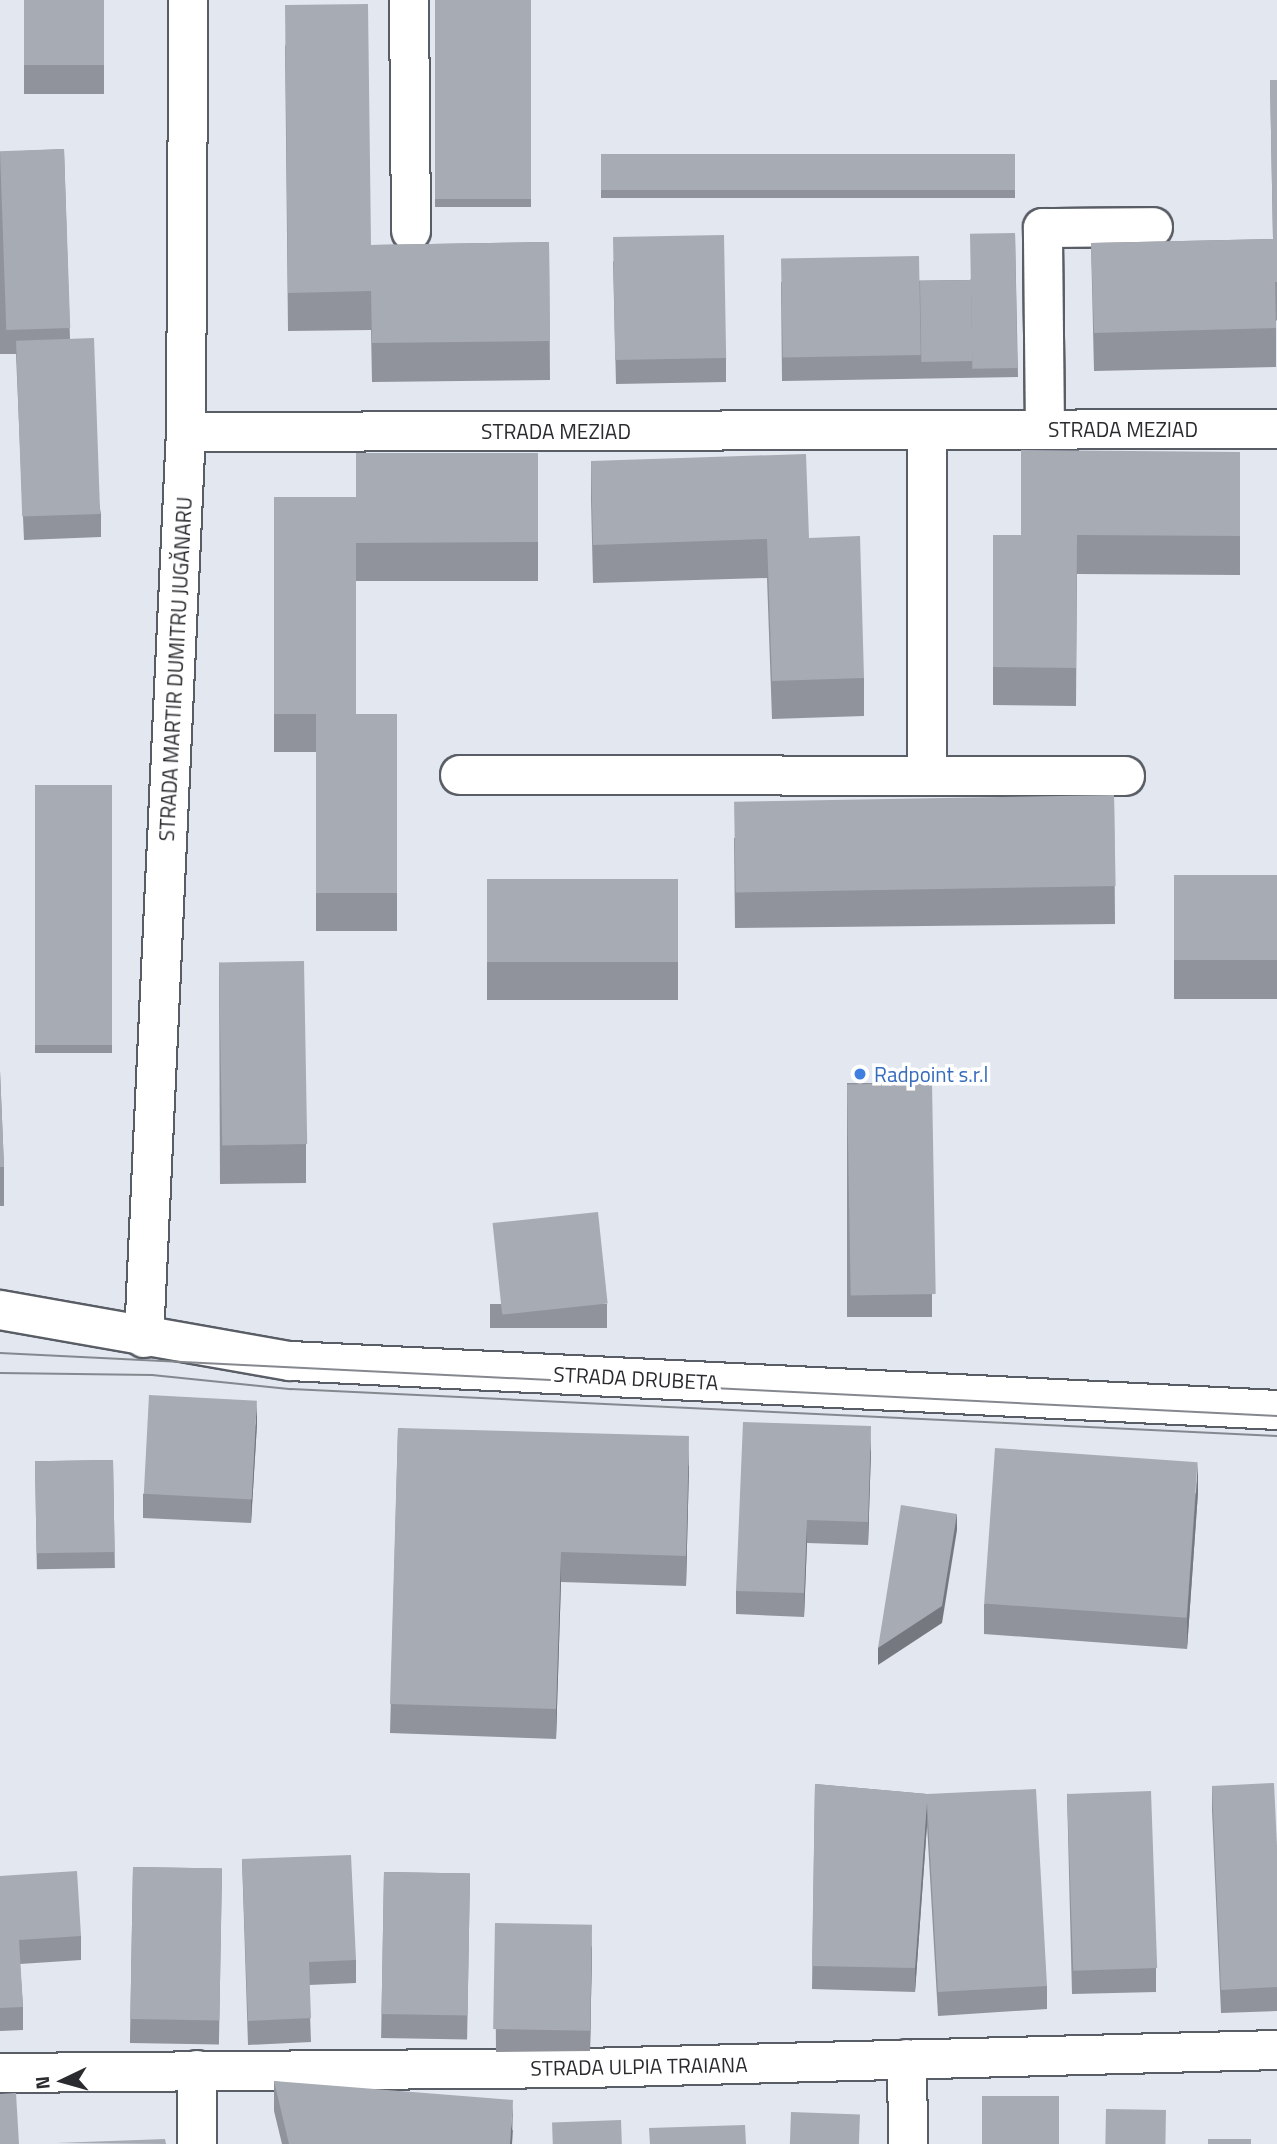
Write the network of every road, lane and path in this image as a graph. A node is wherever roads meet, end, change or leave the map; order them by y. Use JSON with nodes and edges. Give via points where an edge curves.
{"nodes":[{"id":1,"x":188,"y":0,"type":"edge"},
{"id":2,"x":409,"y":0,"type":"edge"},
{"id":3,"x":1153,"y":227,"type":"dead end"},
{"id":4,"x":411,"y":231,"type":"dead end"},
{"id":5,"x":1277,"y":429,"type":"edge"},
{"id":6,"x":927,"y":430,"type":"junction"},
{"id":7,"x":1045,"y":430,"type":"junction"},
{"id":8,"x":186,"y":432,"type":"junction"},
{"id":9,"x":460,"y":775,"type":"dead end"},
{"id":10,"x":927,"y":775,"type":"junction"},
{"id":11,"x":1125,"y":776,"type":"dead end"},
{"id":12,"x":0,"y":1310,"type":"edge"},
{"id":13,"x":144,"y":1338,"type":"junction"},
{"id":14,"x":1277,"y":1410,"type":"edge"},
{"id":15,"x":1277,"y":2050,"type":"edge"},
{"id":16,"x":907,"y":2059,"type":"junction"},
{"id":17,"x":197,"y":2070,"type":"junction"},
{"id":18,"x":0,"y":2073,"type":"edge"},
{"id":19,"x":197,"y":2144,"type":"edge"},
{"id":20,"x":908,"y":2144,"type":"edge"}],
"edges":[{"from":1,"to":8,"type":"street","name":"STRADA MARTIR DUMITRU JUGĂNARU"},
{"from":2,"to":4,"type":"street"},
{"from":3,"to":7,"type":"street","via":[[1043,228]]},
{"from":5,"to":7,"type":"street","name":"STRADA MEZIAD"},
{"from":6,"to":7,"type":"street","name":"STRADA MEZIAD"},
{"from":6,"to":8,"type":"street","name":"STRADA MEZIAD"},
{"from":6,"to":10,"type":"street"},
{"from":8,"to":13,"type":"street","name":"STRADA MARTIR DUMITRU JUGĂNARU"},
{"from":9,"to":10,"type":"street"},
{"from":10,"to":11,"type":"street"},
{"from":12,"to":13,"type":"street","name":"STRADA DRUBETA"},
{"from":13,"to":14,"type":"street","name":"STRADA DRUBETA","via":[[290,1361]]},
{"from":15,"to":16,"type":"street","name":"STRADA ULPIA TRAIANA"},
{"from":16,"to":17,"type":"street","name":"STRADA ULPIA TRAIANA"},
{"from":16,"to":20,"type":"street"},
{"from":17,"to":18,"type":"street","name":"STRADA ULPIA TRAIANA"},
{"from":17,"to":19,"type":"street"}]}
